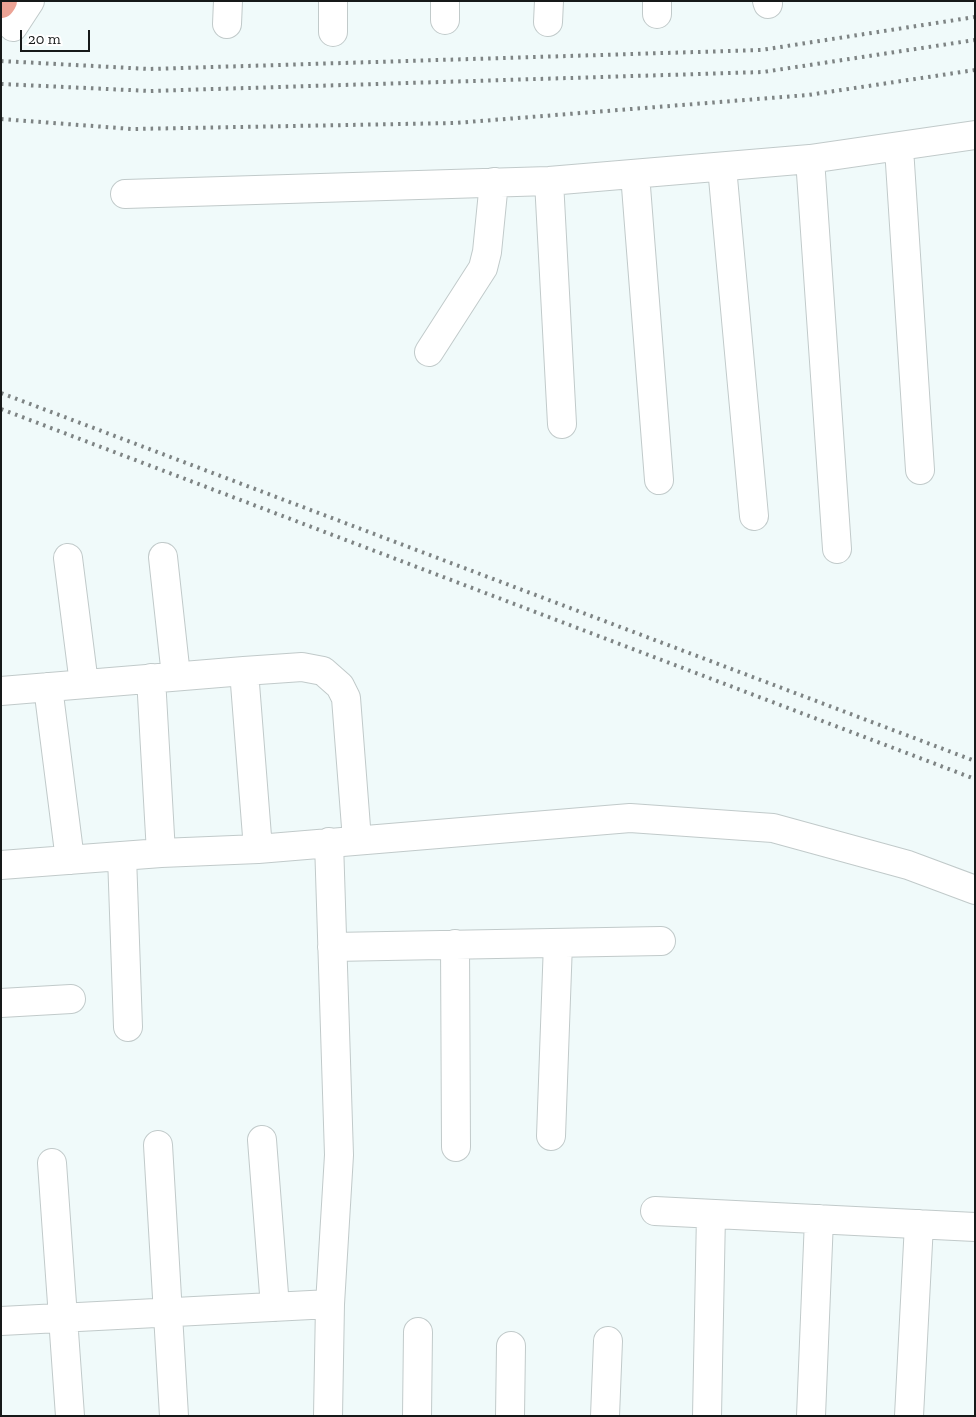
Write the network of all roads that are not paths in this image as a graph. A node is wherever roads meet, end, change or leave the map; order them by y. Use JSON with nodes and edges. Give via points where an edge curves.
{"nodes":[{"id":1,"x":30,"y":1,"type":"edge"},
{"id":2,"x":333,"y":1,"type":"edge"},
{"id":3,"x":6,"y":11,"type":"edge"},
{"id":4,"x":333,"y":32,"type":"dead end"},
{"id":5,"x":975,"y":135,"type":"edge"},
{"id":6,"x":899,"y":148,"type":"junction"},
{"id":7,"x":810,"y":159,"type":"junction"},
{"id":8,"x":722,"y":167,"type":"junction"},
{"id":9,"x":635,"y":174,"type":"junction"},
{"id":10,"x":549,"y":181,"type":"junction"},
{"id":11,"x":494,"y":182,"type":"junction"},
{"id":12,"x":125,"y":194,"type":"dead end"},
{"id":13,"x":429,"y":352,"type":"dead end"},
{"id":14,"x":562,"y":424,"type":"dead end"},
{"id":15,"x":920,"y":470,"type":"dead end"},
{"id":16,"x":659,"y":480,"type":"dead end"},
{"id":17,"x":754,"y":516,"type":"dead end"},
{"id":18,"x":837,"y":548,"type":"dead end"},
{"id":19,"x":68,"y":558,"type":"dead end"},
{"id":20,"x":163,"y":558,"type":"dead end"},
{"id":21,"x":244,"y":671,"type":"junction"},
{"id":22,"x":164,"y":677,"type":"junction"},
{"id":23,"x":84,"y":684,"type":"junction"},
{"id":24,"x":48,"y":687,"type":"junction"},
{"id":25,"x":1,"y":691,"type":"edge"},
{"id":26,"x":357,"y":840,"type":"junction"},
{"id":27,"x":329,"y":842,"type":"junction"},
{"id":28,"x":258,"y":849,"type":"junction"},
{"id":29,"x":161,"y":853,"type":"junction"},
{"id":30,"x":122,"y":856,"type":"junction"},
{"id":31,"x":70,"y":860,"type":"junction"},
{"id":32,"x":1,"y":865,"type":"edge"},
{"id":33,"x":975,"y":890,"type":"edge"},
{"id":34,"x":661,"y":941,"type":"dead end"},
{"id":35,"x":558,"y":942,"type":"junction"},
{"id":36,"x":455,"y":944,"type":"junction"},
{"id":37,"x":332,"y":947,"type":"junction"},
{"id":38,"x":71,"y":999,"type":"dead end"},
{"id":39,"x":1,"y":1003,"type":"edge"},
{"id":40,"x":128,"y":1027,"type":"dead end"},
{"id":41,"x":551,"y":1136,"type":"dead end"},
{"id":42,"x":262,"y":1140,"type":"dead end"},
{"id":43,"x":158,"y":1145,"type":"dead end"},
{"id":44,"x":456,"y":1147,"type":"dead end"},
{"id":45,"x":52,"y":1162,"type":"dead end"},
{"id":46,"x":655,"y":1211,"type":"dead end"},
{"id":47,"x":711,"y":1214,"type":"junction"},
{"id":48,"x":819,"y":1219,"type":"junction"},
{"id":49,"x":919,"y":1224,"type":"junction"},
{"id":50,"x":975,"y":1227,"type":"edge"},
{"id":51,"x":330,"y":1304,"type":"junction"},
{"id":52,"x":275,"y":1307,"type":"junction"},
{"id":53,"x":169,"y":1314,"type":"junction"},
{"id":54,"x":63,"y":1318,"type":"junction"},
{"id":55,"x":1,"y":1321,"type":"edge"},
{"id":56,"x":418,"y":1332,"type":"dead end"},
{"id":57,"x":608,"y":1341,"type":"dead end"},
{"id":58,"x":511,"y":1346,"type":"dead end"},
{"id":59,"x":70,"y":1416,"type":"edge"},
{"id":60,"x":174,"y":1416,"type":"edge"},
{"id":61,"x":328,"y":1416,"type":"edge"},
{"id":62,"x":417,"y":1416,"type":"edge"},
{"id":63,"x":510,"y":1416,"type":"edge"},
{"id":64,"x":605,"y":1416,"type":"edge"},
{"id":65,"x":707,"y":1416,"type":"edge"},
{"id":66,"x":812,"y":1416,"type":"edge"},
{"id":67,"x":909,"y":1416,"type":"edge"}],
"edges":[{"from":1,"to":3,"type":"street"},
{"from":2,"to":4,"type":"street"},
{"from":5,"to":6,"type":"street"},
{"from":6,"to":7,"type":"street"},
{"from":6,"to":15,"type":"street"},
{"from":7,"to":8,"type":"street"},
{"from":7,"to":18,"type":"street"},
{"from":8,"to":9,"type":"street"},
{"from":8,"to":17,"type":"street"},
{"from":9,"to":10,"type":"street"},
{"from":9,"to":16,"type":"street"},
{"from":10,"to":11,"type":"street"},
{"from":10,"to":14,"type":"street"},
{"from":11,"to":12,"type":"street"},
{"from":11,"to":13,"type":"street","via":[[483,268]]},
{"from":19,"to":23,"type":"street"},
{"from":20,"to":22,"type":"street"},
{"from":21,"to":22,"type":"street"},
{"from":21,"to":26,"type":"street","via":[[314,668],[332,676],[340,686],[346,698]]},
{"from":21,"to":28,"type":"street"},
{"from":22,"to":23,"type":"street"},
{"from":22,"to":29,"type":"street"},
{"from":23,"to":24,"type":"street"},
{"from":24,"to":25,"type":"street"},
{"from":24,"to":31,"type":"street"},
{"from":26,"to":27,"type":"street"},
{"from":26,"to":33,"type":"street","via":[[630,818],[773,828],[908,865]]},
{"from":27,"to":28,"type":"street"},
{"from":27,"to":37,"type":"street"},
{"from":28,"to":29,"type":"street"},
{"from":29,"to":30,"type":"street"},
{"from":30,"to":31,"type":"street"},
{"from":30,"to":40,"type":"street"},
{"from":31,"to":32,"type":"street"},
{"from":34,"to":35,"type":"street"},
{"from":35,"to":36,"type":"street"},
{"from":35,"to":41,"type":"street"},
{"from":36,"to":37,"type":"street"},
{"from":36,"to":44,"type":"street"},
{"from":37,"to":51,"type":"street","via":[[339,1155]]},
{"from":38,"to":39,"type":"street"},
{"from":42,"to":52,"type":"street"},
{"from":43,"to":53,"type":"street"},
{"from":45,"to":54,"type":"street"},
{"from":46,"to":47,"type":"street"},
{"from":47,"to":48,"type":"street"},
{"from":47,"to":65,"type":"street"},
{"from":48,"to":49,"type":"street"},
{"from":48,"to":66,"type":"street"},
{"from":49,"to":50,"type":"street"},
{"from":49,"to":67,"type":"street"},
{"from":51,"to":52,"type":"street"},
{"from":51,"to":61,"type":"street"},
{"from":52,"to":53,"type":"street"},
{"from":53,"to":54,"type":"street"},
{"from":53,"to":60,"type":"street"},
{"from":54,"to":55,"type":"street"},
{"from":54,"to":59,"type":"street"},
{"from":56,"to":62,"type":"street"},
{"from":57,"to":64,"type":"street"},
{"from":58,"to":63,"type":"street"}]}
